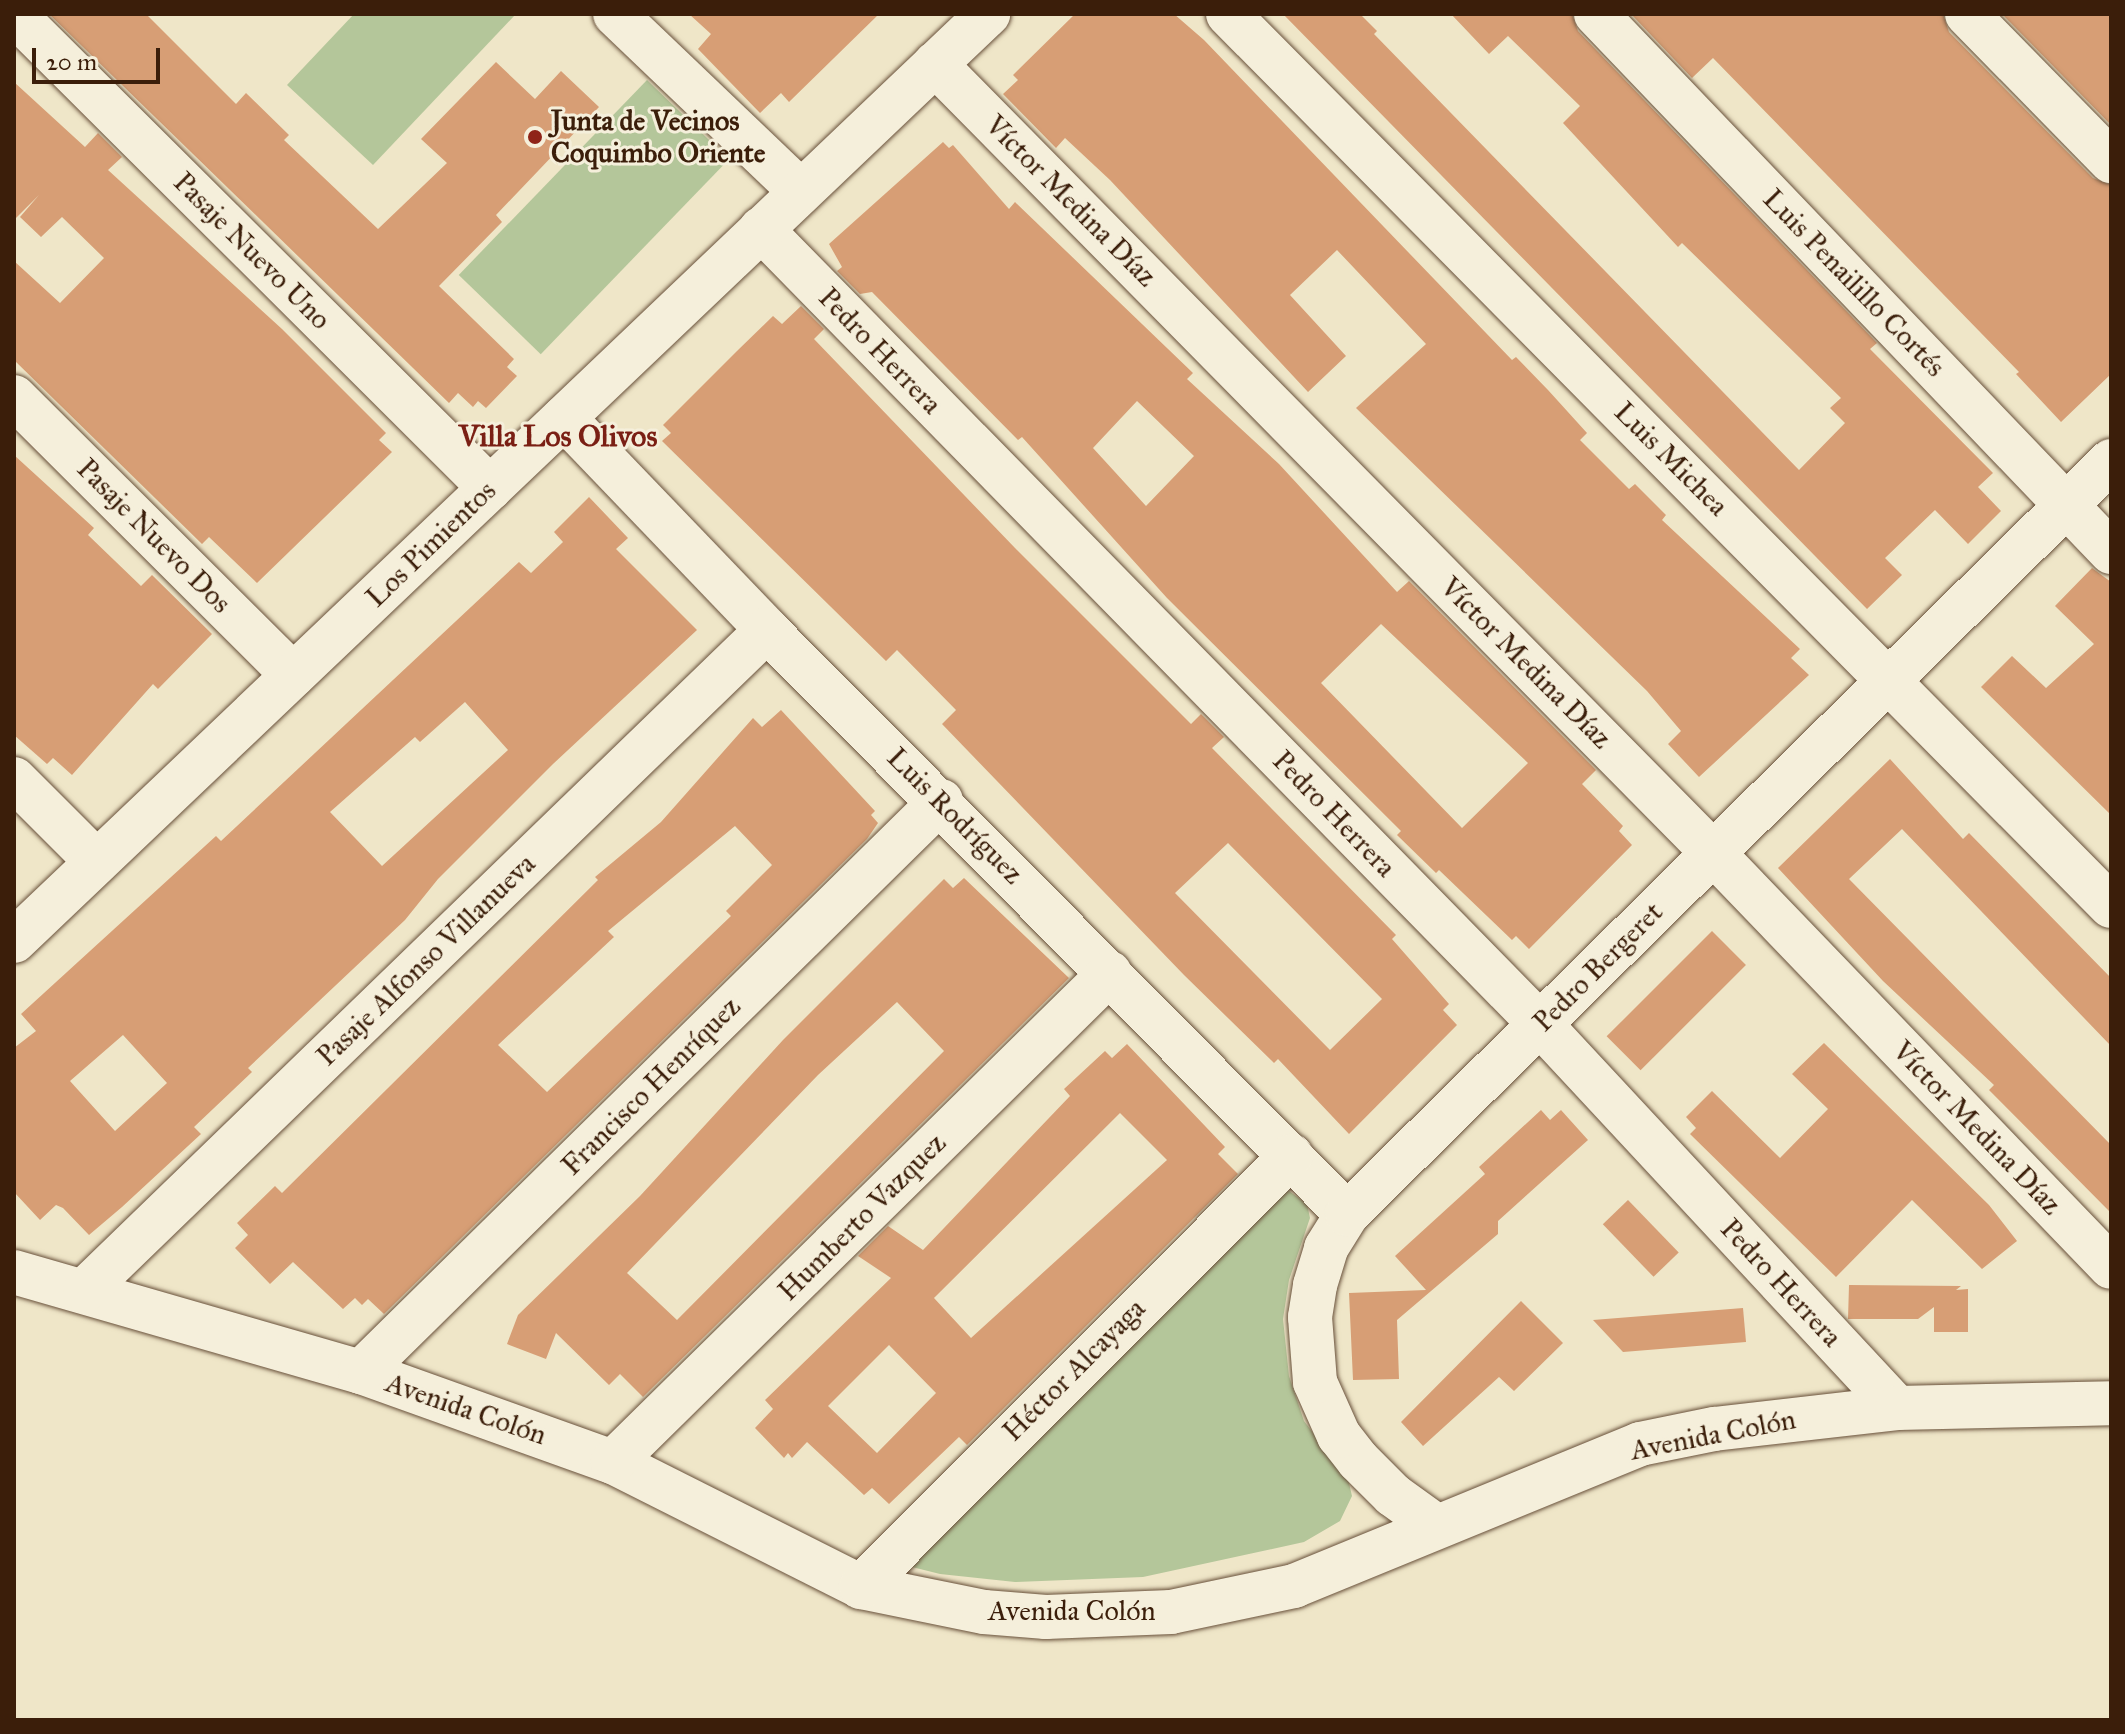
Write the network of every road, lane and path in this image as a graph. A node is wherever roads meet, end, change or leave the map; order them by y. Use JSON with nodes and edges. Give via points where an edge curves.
{"nodes":[{"id":1,"x":14,"y":14,"type":"edge"},
{"id":2,"x":615,"y":14,"type":"edge"},
{"id":3,"x":988,"y":14,"type":"edge"},
{"id":4,"x":1228,"y":14,"type":"edge"},
{"id":5,"x":1596,"y":14,"type":"edge"},
{"id":6,"x":1967,"y":14,"type":"edge"},
{"id":7,"x":935,"y":64,"type":"junction"},
{"id":8,"x":2111,"y":161,"type":"edge"},
{"id":9,"x":801,"y":192,"type":"junction"},
{"id":10,"x":761,"y":229,"type":"junction"},
{"id":11,"x":14,"y":397,"type":"edge"},
{"id":12,"x":564,"y":418,"type":"junction"},
{"id":13,"x":2111,"y":461,"type":"edge"},
{"id":14,"x":490,"y":488,"type":"junction"},
{"id":15,"x":2066,"y":505,"type":"junction"},
{"id":16,"x":2111,"y":552,"type":"edge"},
{"id":17,"x":767,"y":630,"type":"junction"},
{"id":18,"x":293,"y":675,"type":"junction"},
{"id":19,"x":1890,"y":679,"type":"junction"},
{"id":20,"x":14,"y":779,"type":"edge"},
{"id":21,"x":941,"y":801,"type":"junction"},
{"id":22,"x":1713,"y":853,"type":"junction"},
{"id":23,"x":97,"y":862,"type":"junction"},
{"id":24,"x":2111,"y":906,"type":"edge"},
{"id":25,"x":14,"y":941,"type":"edge"},
{"id":26,"x":1110,"y":973,"type":"junction"},
{"id":27,"x":1540,"y":1024,"type":"junction"},
{"id":28,"x":1291,"y":1156,"type":"junction"},
{"id":29,"x":1347,"y":1214,"type":"junction"},
{"id":30,"x":2111,"y":1267,"type":"edge"},
{"id":31,"x":14,"y":1272,"type":"edge"},
{"id":32,"x":85,"y":1290,"type":"junction"},
{"id":33,"x":361,"y":1372,"type":"junction"},
{"id":34,"x":2111,"y":1403,"type":"edge"},
{"id":35,"x":1897,"y":1408,"type":"junction"},
{"id":36,"x":613,"y":1462,"type":"junction"},
{"id":37,"x":1436,"y":1526,"type":"junction"},
{"id":38,"x":861,"y":1587,"type":"junction"}],
"edges":[{"from":1,"to":14,"type":"street","name":"Pasaje Nuevo Uno"},
{"from":2,"to":9,"type":"street"},
{"from":3,"to":7,"type":"street","name":"Los Pimientos"},
{"from":4,"to":19,"type":"street","name":"Luis Michea"},
{"from":5,"to":15,"type":"street","name":"Luis Penailillo Cortés"},
{"from":6,"to":8,"type":"street"},
{"from":7,"to":9,"type":"street","name":"Los Pimientos"},
{"from":7,"to":22,"type":"street","name":"Víctor Medina Díaz"},
{"from":9,"to":10,"type":"street","name":"Los Pimientos"},
{"from":10,"to":12,"type":"street","name":"Los Pimientos"},
{"from":10,"to":27,"type":"street","name":"Pedro Herrera"},
{"from":11,"to":18,"type":"street","name":"Pasaje Nuevo Dos"},
{"from":12,"to":14,"type":"street","name":"Los Pimientos"},
{"from":12,"to":17,"type":"street","name":"Luis Rodríguez"},
{"from":13,"to":15,"type":"street","name":"Pedro Bergeret"},
{"from":14,"to":18,"type":"street","name":"Los Pimientos"},
{"from":15,"to":16,"type":"street","name":"Luis Penailillo Cortés"},
{"from":15,"to":19,"type":"street","name":"Pedro Bergeret"},
{"from":17,"to":21,"type":"street","name":"Luis Rodríguez"},
{"from":17,"to":32,"type":"street","name":"Pasaje Alfonso Villanueva"},
{"from":18,"to":23,"type":"street","name":"Los Pimientos"},
{"from":19,"to":22,"type":"street","name":"Pedro Bergeret"},
{"from":19,"to":24,"type":"street","name":"Luis Michea"},
{"from":20,"to":23,"type":"street"},
{"from":21,"to":26,"type":"street","name":"Luis Rodríguez"},
{"from":21,"to":33,"type":"street","name":"Francisco Henríquez"},
{"from":22,"to":27,"type":"street","name":"Pedro Bergeret"},
{"from":22,"to":30,"type":"street","name":"Víctor Medina Díaz"},
{"from":23,"to":25,"type":"street","name":"Los Pimientos"},
{"from":26,"to":28,"type":"street","name":"Luis Rodríguez"},
{"from":26,"to":36,"type":"street","name":"Humberto Vazquez"},
{"from":27,"to":29,"type":"street","name":"Pedro Bergeret"},
{"from":27,"to":35,"type":"street","name":"Pedro Herrera"},
{"from":28,"to":29,"type":"street","name":"Luis Rodríguez"},
{"from":28,"to":38,"type":"street","name":"Héctor Alcayaga"},
{"from":29,"to":37,"type":"street","name":"Pedro Bergeret","via":[[1326,1248],[1315,1285],[1310,1317],[1315,1382],[1339,1436],[1358,1460],[1393,1495]]},
{"from":31,"to":32,"type":"street","name":"Avenida Colón"},
{"from":32,"to":33,"type":"street","name":"Avenida Colón"},
{"from":33,"to":36,"type":"street","name":"Avenida Colón"},
{"from":34,"to":35,"type":"street","name":"Avenida Colón"},
{"from":35,"to":37,"type":"street","name":"Avenida Colón","via":[[1714,1429],[1640,1444]]},
{"from":36,"to":38,"type":"street","name":"Avenida Colón"},
{"from":37,"to":38,"type":"street","name":"Avenida Colón","via":[[1294,1586],[1171,1612],[1109,1617],[999,1614]]}]}
